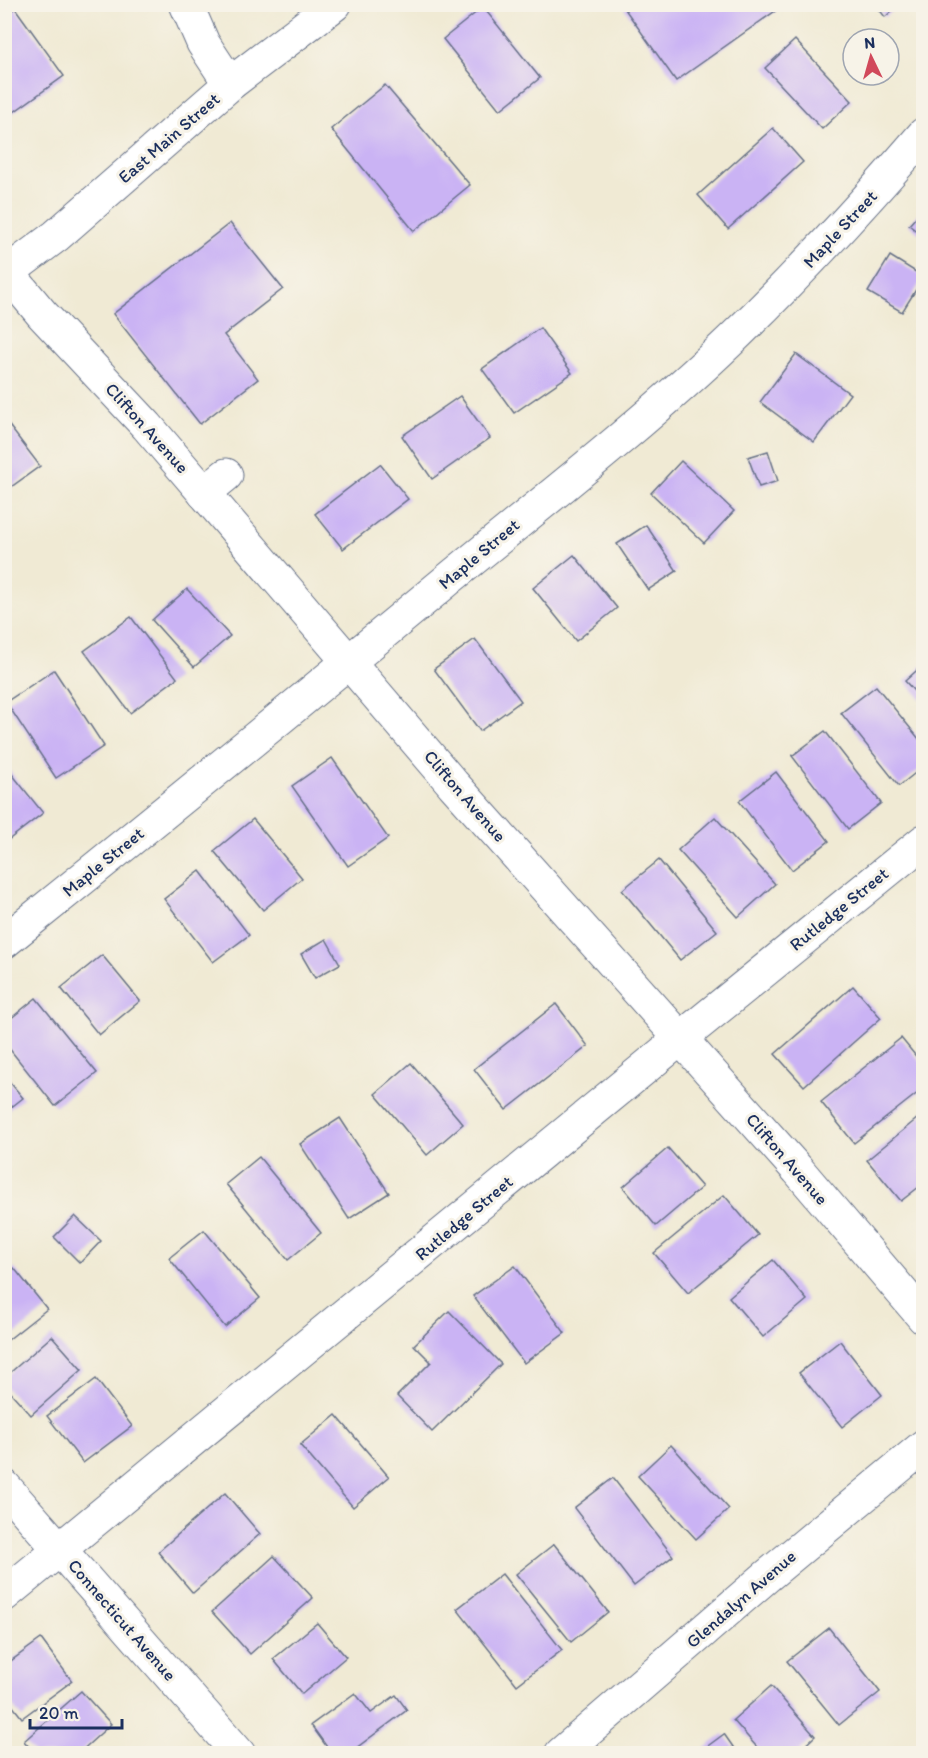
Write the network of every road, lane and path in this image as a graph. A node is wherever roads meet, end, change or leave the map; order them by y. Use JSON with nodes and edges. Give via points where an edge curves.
{"nodes":[{"id":1,"x":186,"y":4,"type":"edge"},
{"id":2,"x":336,"y":4,"type":"edge"},
{"id":3,"x":230,"y":84,"type":"junction"},
{"id":4,"x":924,"y":134,"type":"edge"},
{"id":5,"x":6,"y":274,"type":"edge"},
{"id":6,"x":349,"y":662,"type":"junction"},
{"id":7,"x":924,"y":841,"type":"edge"},
{"id":8,"x":4,"y":942,"type":"edge"},
{"id":9,"x":680,"y":1039,"type":"junction"},
{"id":10,"x":924,"y":1318,"type":"edge"},
{"id":11,"x":924,"y":1446,"type":"edge"},
{"id":12,"x":4,"y":1486,"type":"edge"},
{"id":13,"x":61,"y":1550,"type":"junction"},
{"id":14,"x":4,"y":1596,"type":"edge"},
{"id":15,"x":239,"y":1754,"type":"edge"},
{"id":16,"x":561,"y":1754,"type":"edge"}],
"edges":[{"from":1,"to":3,"type":"street","via":[[203,43]]},
{"from":2,"to":3,"type":"street","name":"East Main Street"},
{"from":3,"to":5,"type":"street","name":"East Main Street","via":[[56,236]]},
{"from":4,"to":6,"type":"street","name":"Maple Street","via":[[800,272],[729,343]]},
{"from":5,"to":6,"type":"street","name":"Clifton Avenue","via":[[147,426],[215,484]]},
{"from":6,"to":8,"type":"street","name":"Maple Street"},
{"from":6,"to":9,"type":"street","name":"Clifton Avenue"},
{"from":7,"to":9,"type":"street","name":"Rutledge Street"},
{"from":9,"to":10,"type":"street","name":"Clifton Avenue"},
{"from":9,"to":13,"type":"street","name":"Rutledge Street"},
{"from":11,"to":16,"type":"street","name":"Glendalyn Avenue"},
{"from":12,"to":13,"type":"street","name":"Connecticut Avenue"},
{"from":13,"to":14,"type":"street","name":"Rutledge Street"},
{"from":13,"to":15,"type":"street","name":"Connecticut Avenue"}]}
